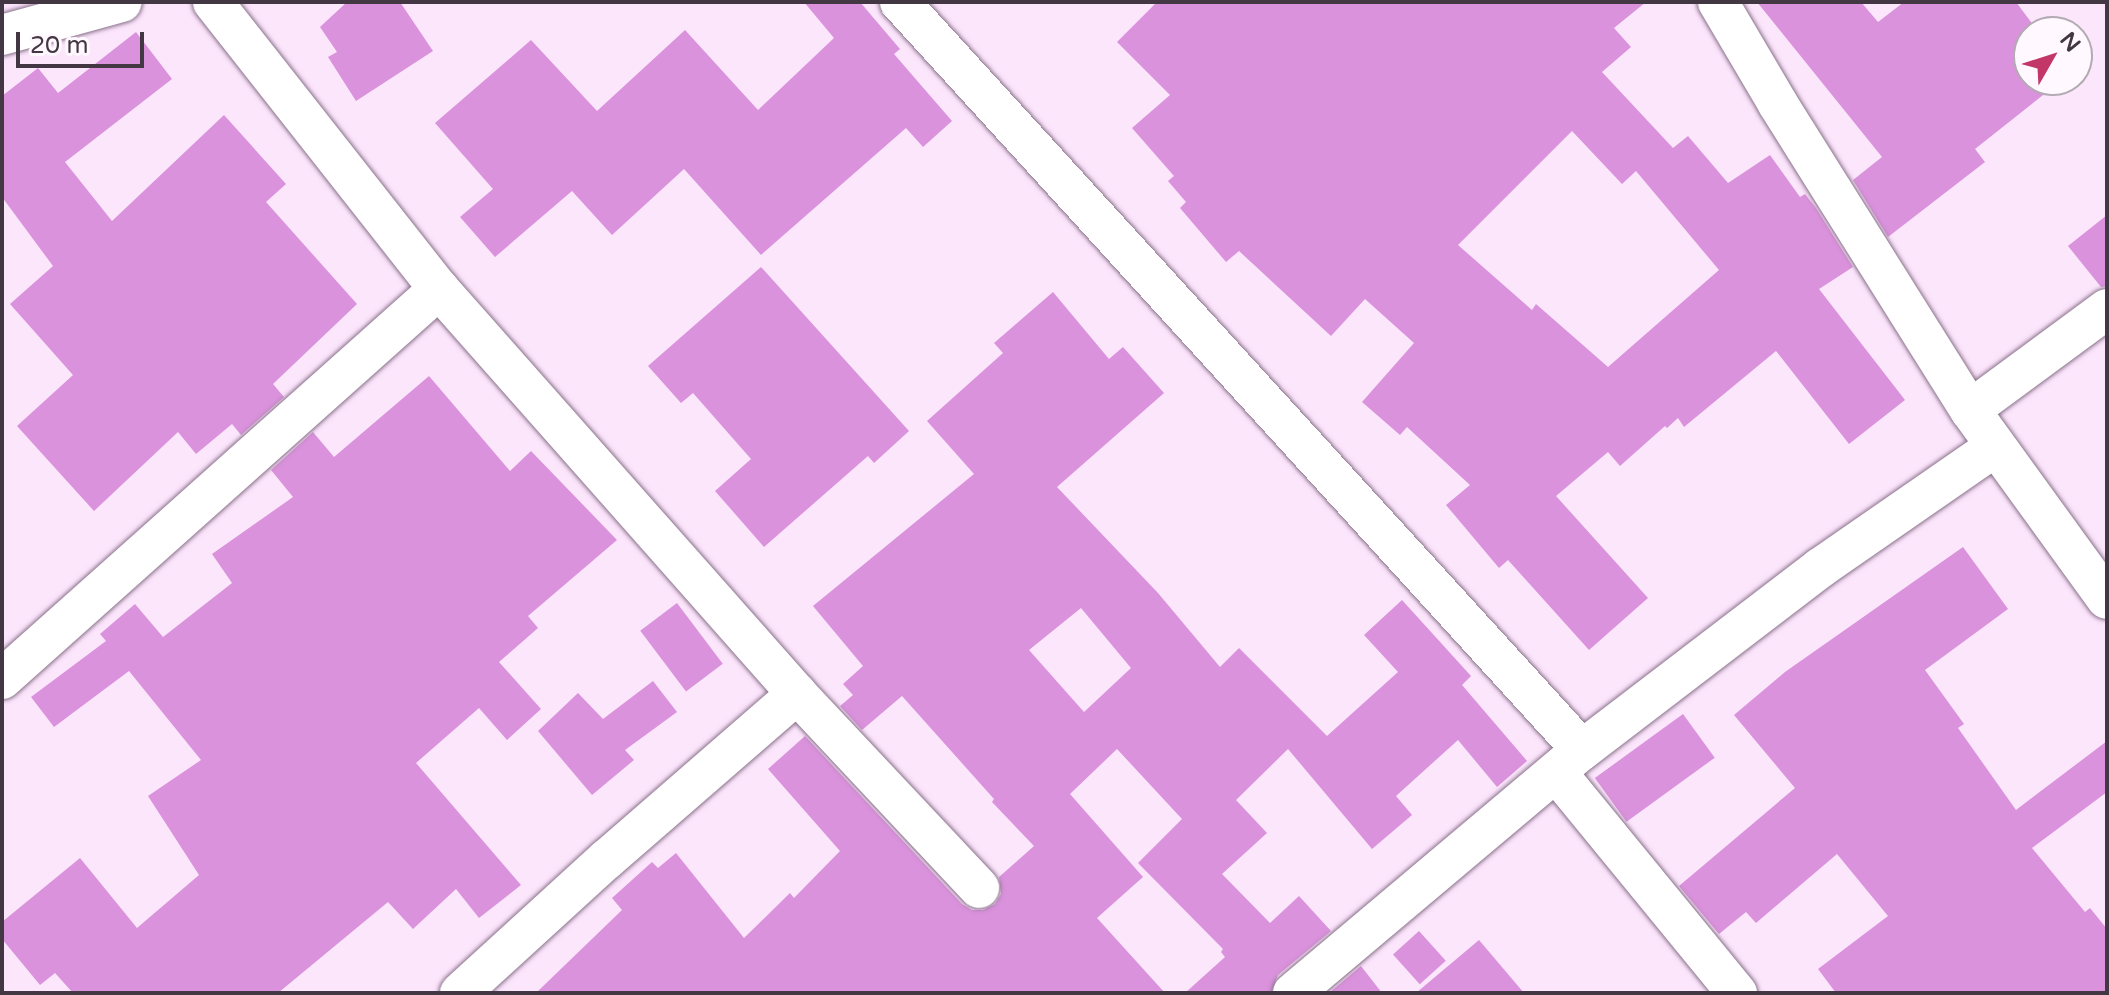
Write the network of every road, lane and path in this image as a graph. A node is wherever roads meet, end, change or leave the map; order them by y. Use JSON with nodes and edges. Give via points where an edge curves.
{"nodes":[{"id":1,"x":122,"y":2,"type":"edge"},
{"id":2,"x":213,"y":2,"type":"edge"},
{"id":3,"x":900,"y":2,"type":"edge"},
{"id":4,"x":1718,"y":2,"type":"edge"},
{"id":5,"x":2,"y":35,"type":"edge"},
{"id":6,"x":439,"y":289,"type":"junction"},
{"id":7,"x":2107,"y":309,"type":"edge"},
{"id":8,"x":1970,"y":410,"type":"junction"},
{"id":9,"x":1995,"y":447,"type":"junction"},
{"id":10,"x":2107,"y":599,"type":"edge"},
{"id":11,"x":2,"y":679,"type":"edge"},
{"id":12,"x":797,"y":694,"type":"junction"},
{"id":13,"x":1569,"y":761,"type":"junction"},
{"id":14,"x":979,"y":888,"type":"dead end"},
{"id":15,"x":460,"y":993,"type":"edge"},
{"id":16,"x":1293,"y":993,"type":"edge"},
{"id":17,"x":1737,"y":993,"type":"edge"}],
"edges":[{"from":1,"to":5,"type":"street"},
{"from":2,"to":6,"type":"street"},
{"from":3,"to":13,"type":"street"},
{"from":4,"to":8,"type":"street"},
{"from":6,"to":11,"type":"street"},
{"from":6,"to":12,"type":"street"},
{"from":7,"to":8,"type":"street"},
{"from":8,"to":9,"type":"street"},
{"from":9,"to":10,"type":"street"},
{"from":9,"to":13,"type":"street","via":[[1820,568]]},
{"from":12,"to":14,"type":"street"},
{"from":12,"to":15,"type":"street"},
{"from":13,"to":16,"type":"street"},
{"from":13,"to":17,"type":"street"}]}
